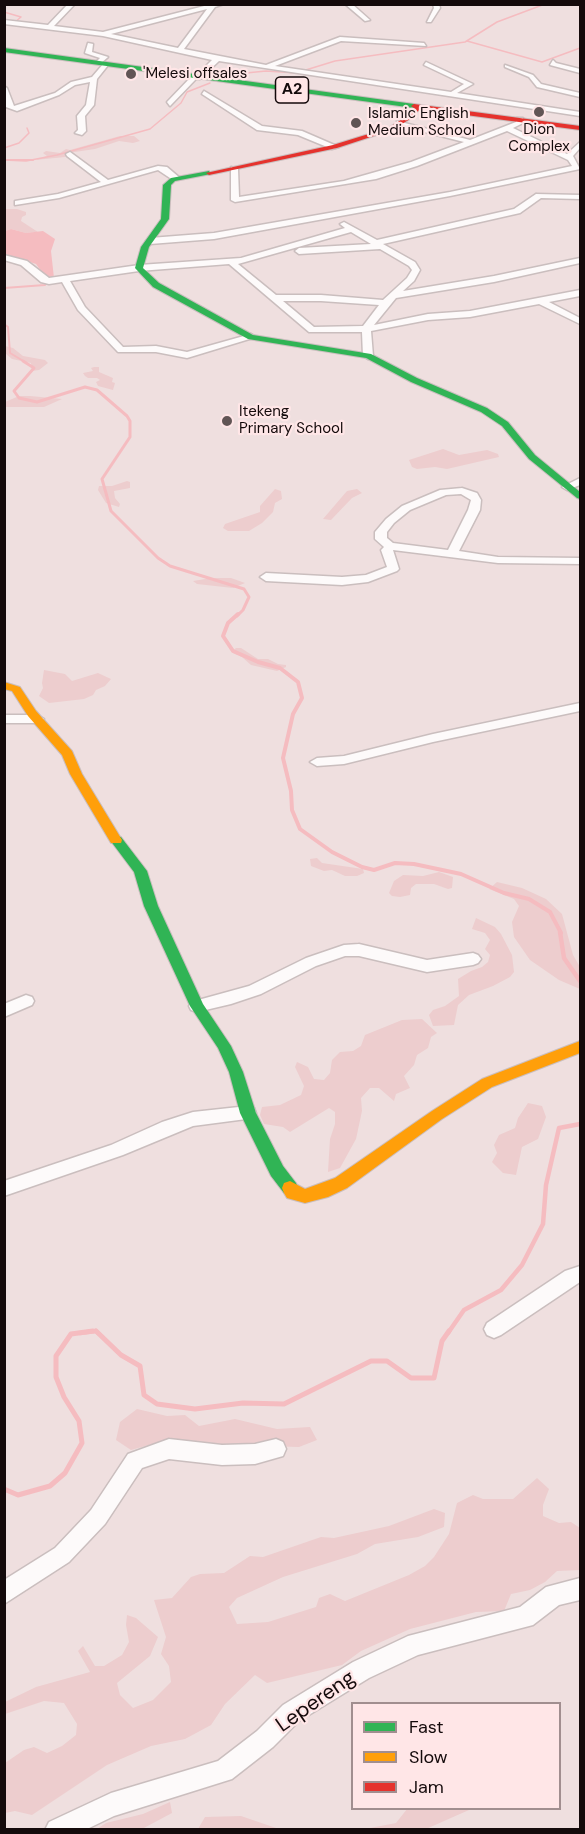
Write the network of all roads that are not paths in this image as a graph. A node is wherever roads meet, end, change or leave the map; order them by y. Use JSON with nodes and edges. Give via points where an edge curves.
{"nodes":[{"id":1,"x":221,"y":4,"type":"edge"},
{"id":2,"x":348,"y":4,"type":"edge"},
{"id":3,"x":436,"y":4,"type":"edge"},
{"id":4,"x":68,"y":5,"type":"edge"},
{"id":5,"x":212,"y":7,"type":"junction"},
{"id":6,"x":180,"y":9,"type":"dead end"},
{"id":7,"x":189,"y":13,"type":"junction"},
{"id":8,"x":367,"y":20,"type":"dead end"},
{"id":9,"x":429,"y":21,"type":"dead end"},
{"id":10,"x":4,"y":22,"type":"edge"},
{"id":11,"x":50,"y":27,"type":"junction"},
{"id":12,"x":103,"y":34,"type":"junction"},
{"id":13,"x":90,"y":44,"type":"dead end"},
{"id":14,"x":424,"y":45,"type":"dead end"},
{"id":15,"x":4,"y":50,"type":"edge"},
{"id":16,"x":180,"y":50,"type":"junction"},
{"id":17,"x":217,"y":59,"type":"junction"},
{"id":18,"x":553,"y":62,"type":"dead end"},
{"id":19,"x":426,"y":63,"type":"dead end"},
{"id":20,"x":102,"y":64,"type":"junction"},
{"id":21,"x":507,"y":66,"type":"dead end"},
{"id":22,"x":267,"y":67,"type":"junction"},
{"id":23,"x":580,"y":71,"type":"edge"},
{"id":24,"x":196,"y":77,"type":"junction"},
{"id":25,"x":94,"y":79,"type":"junction"},
{"id":26,"x":227,"y":82,"type":"junction"},
{"id":27,"x":4,"y":88,"type":"edge"},
{"id":28,"x":451,"y":96,"type":"junction"},
{"id":29,"x":580,"y":96,"type":"edge"},
{"id":30,"x":170,"y":104,"type":"dead end"},
{"id":31,"x":419,"y":106,"type":"junction"},
{"id":32,"x":9,"y":110,"type":"edge"},
{"id":33,"x":557,"y":111,"type":"junction"},
{"id":34,"x":580,"y":114,"type":"edge"},
{"id":35,"x":520,"y":120,"type":"junction"},
{"id":36,"x":400,"y":123,"type":"junction"},
{"id":37,"x":543,"y":123,"type":"junction"},
{"id":38,"x":507,"y":128,"type":"junction"},
{"id":39,"x":580,"y":128,"type":"edge"},
{"id":40,"x":79,"y":133,"type":"dead end"},
{"id":41,"x":470,"y":142,"type":"junction"},
{"id":42,"x":580,"y":144,"type":"edge"},
{"id":43,"x":335,"y":147,"type":"junction"},
{"id":44,"x":70,"y":154,"type":"dead end"},
{"id":45,"x":569,"y":158,"type":"junction"},
{"id":46,"x":234,"y":169,"type":"junction"},
{"id":47,"x":579,"y":169,"type":"edge"},
{"id":48,"x":176,"y":178,"type":"junction"},
{"id":49,"x":106,"y":182,"type":"junction"},
{"id":50,"x":580,"y":197,"type":"edge"},
{"id":51,"x":18,"y":203,"type":"dead end"},
{"id":52,"x":329,"y":214,"type":"junction"},
{"id":53,"x":352,"y":229,"type":"junction"},
{"id":54,"x":150,"y":241,"type":"junction"},
{"id":55,"x":378,"y":245,"type":"junction"},
{"id":56,"x":282,"y":251,"type":"junction"},
{"id":57,"x":4,"y":256,"type":"edge"},
{"id":58,"x":580,"y":261,"type":"edge"},
{"id":59,"x":231,"y":262,"type":"junction"},
{"id":60,"x":140,"y":268,"type":"junction"},
{"id":61,"x":65,"y":279,"type":"junction"},
{"id":62,"x":580,"y":293,"type":"edge"},
{"id":63,"x":273,"y":298,"type":"junction"},
{"id":64,"x":388,"y":300,"type":"junction"},
{"id":65,"x":541,"y":301,"type":"junction"},
{"id":66,"x":580,"y":321,"type":"edge"},
{"id":67,"x":366,"y":328,"type":"junction"},
{"id":68,"x":251,"y":337,"type":"junction"},
{"id":69,"x":368,"y":356,"type":"junction"},
{"id":70,"x":574,"y":484,"type":"edge"},
{"id":71,"x":580,"y":496,"type":"edge"},
{"id":72,"x":390,"y":546,"type":"junction"},
{"id":73,"x":452,"y":554,"type":"junction"},
{"id":74,"x":580,"y":561,"type":"edge"},
{"id":75,"x":266,"y":577,"type":"dead end"},
{"id":76,"x":4,"y":685,"type":"edge"},
{"id":77,"x":580,"y":707,"type":"edge"},
{"id":78,"x":4,"y":719,"type":"edge"},
{"id":79,"x":37,"y":719,"type":"junction"},
{"id":80,"x":317,"y":762,"type":"dead end"},
{"id":81,"x":473,"y":959,"type":"dead end"},
{"id":82,"x":26,"y":1001,"type":"dead end"},
{"id":83,"x":197,"y":1006,"type":"junction"},
{"id":84,"x":4,"y":1011,"type":"edge"},
{"id":85,"x":580,"y":1047,"type":"edge"},
{"id":86,"x":248,"y":1113,"type":"junction"},
{"id":87,"x":4,"y":1189,"type":"edge"},
{"id":88,"x":580,"y":1274,"type":"edge"},
{"id":89,"x":494,"y":1329,"type":"dead end"},
{"id":90,"x":276,"y":1449,"type":"dead end"},
{"id":91,"x":580,"y":1589,"type":"edge"},
{"id":92,"x":4,"y":1593,"type":"edge"},
{"id":93,"x":57,"y":1830,"type":"edge"}],
"edges":[{"from":1,"to":5,"type":"street"},
{"from":2,"to":8,"type":"street"},
{"from":3,"to":9,"type":"street"},
{"from":4,"to":11,"type":"street"},
{"from":5,"to":7,"type":"street"},
{"from":5,"to":16,"type":"street"},
{"from":6,"to":7,"type":"street"},
{"from":7,"to":12,"type":"street"},
{"from":10,"to":11,"type":"street"},
{"from":11,"to":12,"type":"street"},
{"from":12,"to":16,"type":"street"},
{"from":13,"to":20,"type":"street","via":[[88,52],[105,57]]},
{"from":14,"to":22,"type":"street","via":[[340,39]]},
{"from":15,"to":20,"type":"street","number":"A2"},
{"from":16,"to":17,"type":"street"},
{"from":17,"to":22,"type":"street"},
{"from":17,"to":24,"type":"street"},
{"from":18,"to":23,"type":"street"},
{"from":19,"to":28,"type":"street","via":[[470,84]]},
{"from":20,"to":24,"type":"street","number":"A2"},
{"from":20,"to":25,"type":"street"},
{"from":21,"to":29,"type":"street","via":[[531,76],[539,86]]},
{"from":22,"to":28,"type":"street"},
{"from":24,"to":26,"type":"street","number":"A2"},
{"from":24,"to":30,"type":"street"},
{"from":25,"to":32,"type":"street","via":[[73,83],[57,94]]},
{"from":25,"to":40,"type":"street","via":[[90,105],[81,116]]},
{"from":26,"to":31,"type":"street","number":"A2"},
{"from":26,"to":43,"type":"street","via":[[204,93],[265,130],[299,133]]},
{"from":27,"to":32,"type":"street"},
{"from":28,"to":33,"type":"street"},
{"from":29,"to":33,"type":"street"},
{"from":31,"to":35,"type":"street","number":"A2"},
{"from":31,"to":36,"type":"street"},
{"from":33,"to":34,"type":"street"},
{"from":33,"to":37,"type":"street"},
{"from":35,"to":37,"type":"street","number":"A2"},
{"from":35,"to":38,"type":"street"},
{"from":36,"to":41,"type":"street"},
{"from":36,"to":43,"type":"street"},
{"from":37,"to":39,"type":"street","number":"A2"},
{"from":38,"to":41,"type":"street"},
{"from":38,"to":45,"type":"street"},
{"from":41,"to":46,"type":"street","via":[[373,177],[248,199],[236,200]]},
{"from":42,"to":45,"type":"street"},
{"from":43,"to":46,"type":"street"},
{"from":44,"to":49,"type":"street"},
{"from":45,"to":47,"type":"street"},
{"from":46,"to":48,"type":"street"},
{"from":47,"to":52,"type":"street"},
{"from":48,"to":49,"type":"street","via":[[158,168]]},
{"from":48,"to":54,"type":"street","via":[[166,185],[165,219]]},
{"from":49,"to":51,"type":"street"},
{"from":50,"to":55,"type":"street","via":[[538,196],[517,211]]},
{"from":52,"to":53,"type":"street"},
{"from":52,"to":54,"type":"street","via":[[214,236]]},
{"from":53,"to":55,"type":"street"},
{"from":53,"to":56,"type":"street"},
{"from":54,"to":60,"type":"street"},
{"from":55,"to":56,"type":"street"},
{"from":55,"to":64,"type":"street","via":[[417,270]]},
{"from":56,"to":59,"type":"street"},
{"from":57,"to":61,"type":"street","via":[[30,266],[44,280]]},
{"from":58,"to":64,"type":"street"},
{"from":59,"to":60,"type":"street"},
{"from":59,"to":63,"type":"street"},
{"from":60,"to":61,"type":"street"},
{"from":60,"to":68,"type":"street","via":[[156,285]]},
{"from":61,"to":68,"type":"street","via":[[81,308],[121,350],[156,349],[187,355]]},
{"from":62,"to":65,"type":"street"},
{"from":63,"to":64,"type":"street"},
{"from":63,"to":67,"type":"street","via":[[312,330]]},
{"from":64,"to":67,"type":"street"},
{"from":65,"to":66,"type":"street"},
{"from":65,"to":67,"type":"street"},
{"from":67,"to":69,"type":"street"},
{"from":68,"to":69,"type":"street"},
{"from":69,"to":70,"type":"street","via":[[493,415],[532,457]]},
{"from":70,"to":71,"type":"street"},
{"from":72,"to":73,"type":"street"},
{"from":72,"to":73,"type":"street","via":[[381,539],[381,532],[398,513],[444,492],[462,491],[476,500]]},
{"from":72,"to":75,"type":"street","via":[[387,550],[393,569],[368,578],[342,581]]},
{"from":73,"to":74,"type":"street"},
{"from":76,"to":79,"type":"street","via":[[16,690]]},
{"from":77,"to":80,"type":"street","via":[[346,760]]},
{"from":78,"to":79,"type":"street"},
{"from":79,"to":83,"type":"street","via":[[68,754],[112,834],[140,871]]},
{"from":81,"to":83,"type":"street","via":[[427,966],[359,950],[344,951],[311,962],[255,990]]},
{"from":82,"to":84,"type":"street"},
{"from":83,"to":86,"type":"street","via":[[224,1046]]},
{"from":85,"to":86,"type":"street","via":[[487,1083],[341,1183],[305,1196],[292,1193],[277,1172]]},
{"from":86,"to":87,"type":"street","via":[[194,1119],[168,1127],[117,1150]]},
{"from":88,"to":89,"type":"street"},
{"from":90,"to":92,"type":"street","via":[[222,1455],[169,1449],[135,1461],[98,1517],[62,1555]]},
{"from":91,"to":93,"type":"street","name":"Lepereng","via":[[554,1594],[525,1617],[417,1644],[361,1670],[291,1713],[224,1771],[111,1804]]}]}
